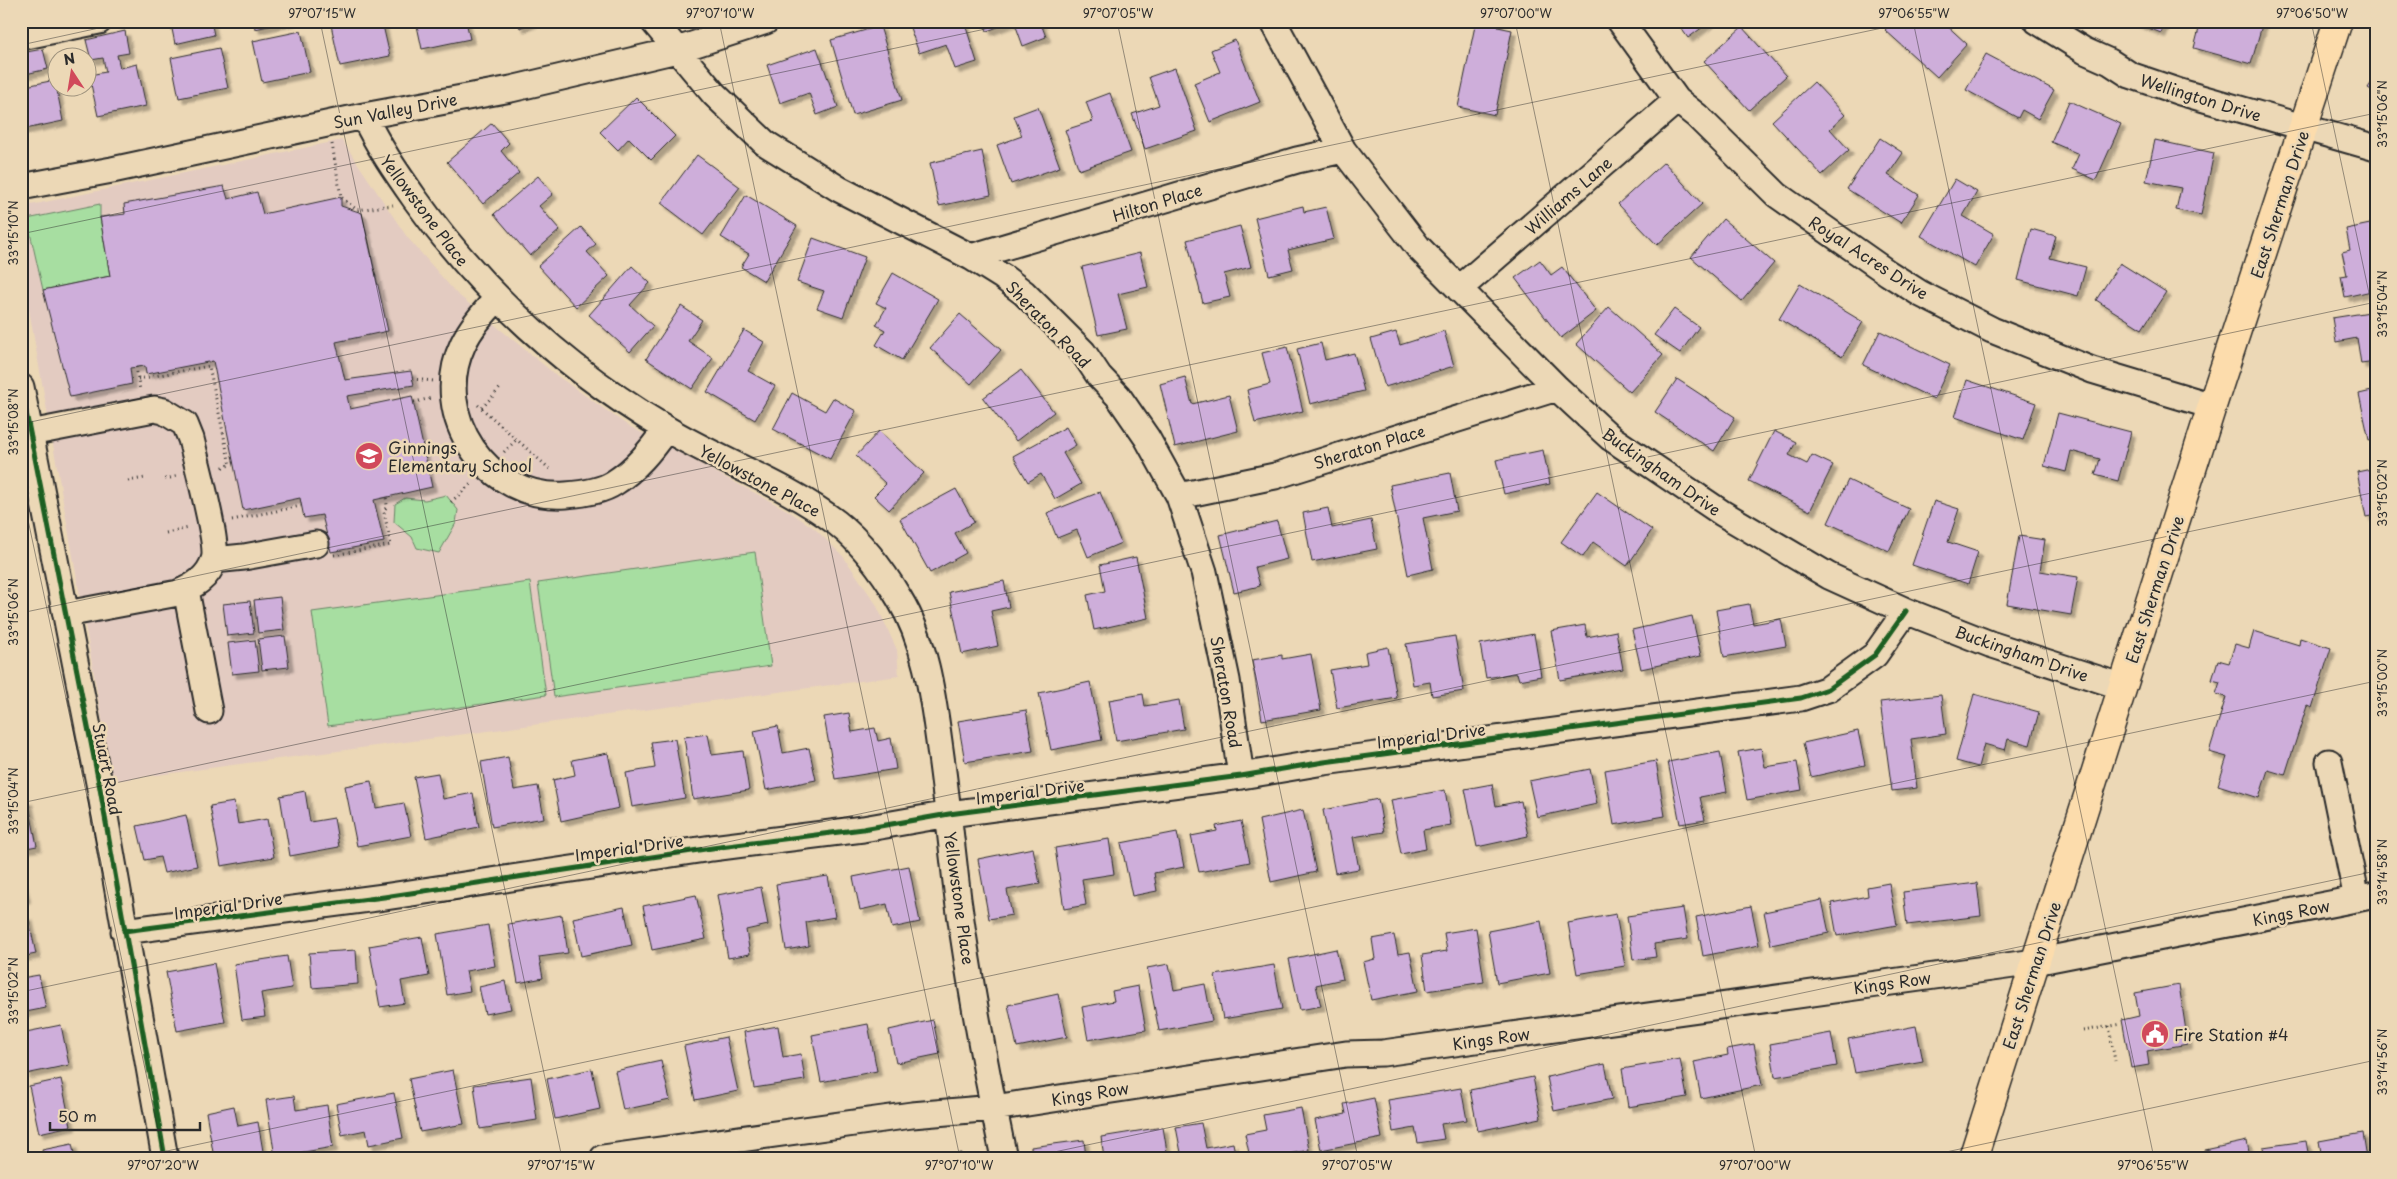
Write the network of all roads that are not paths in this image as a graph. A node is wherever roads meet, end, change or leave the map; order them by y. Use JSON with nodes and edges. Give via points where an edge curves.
{"nodes":[{"id":1,"x":99,"y":21,"type":"edge"},
{"id":2,"x":654,"y":21,"type":"edge"},
{"id":3,"x":766,"y":21,"type":"edge"},
{"id":4,"x":1273,"y":21,"type":"edge"},
{"id":5,"x":1620,"y":21,"type":"edge"},
{"id":6,"x":2037,"y":21,"type":"edge"},
{"id":7,"x":2338,"y":21,"type":"edge"},
{"id":8,"x":21,"y":37,"type":"edge"},
{"id":9,"x":677,"y":50,"type":"junction"},
{"id":10,"x":1677,"y":100,"type":"junction"},
{"id":11,"x":364,"y":116,"type":"junction"},
{"id":12,"x":2304,"y":127,"type":"junction"},
{"id":13,"x":2376,"y":148,"type":"edge"},
{"id":14,"x":1343,"y":150,"type":"junction"},
{"id":15,"x":21,"y":186,"type":"edge"},
{"id":16,"x":971,"y":257,"type":"junction"},
{"id":17,"x":1459,"y":290,"type":"junction"},
{"id":18,"x":497,"y":299,"type":"junction"},
{"id":19,"x":21,"y":387,"type":"edge"},
{"id":20,"x":1557,"y":388,"type":"junction"},
{"id":21,"x":2212,"y":406,"type":"junction"},
{"id":22,"x":666,"y":429,"type":"junction"},
{"id":23,"x":30,"y":433,"type":"junction"},
{"id":24,"x":1179,"y":496,"type":"junction"},
{"id":25,"x":321,"y":550,"type":"road end"},
{"id":26,"x":214,"y":560,"type":"junction"},
{"id":27,"x":186,"y":590,"type":"junction"},
{"id":28,"x":1906,"y":611,"type":"junction"},
{"id":29,"x":66,"y":614,"type":"junction"},
{"id":30,"x":2123,"y":687,"type":"junction"},
{"id":31,"x":209,"y":711,"type":"dead end"},
{"id":32,"x":2329,"y":762,"type":"dead end"},
{"id":33,"x":1241,"y":776,"type":"junction"},
{"id":34,"x":948,"y":814,"type":"junction"},
{"id":35,"x":2366,"y":897,"type":"edge"},
{"id":36,"x":124,"y":931,"type":"junction"},
{"id":37,"x":2035,"y":962,"type":"junction"},
{"id":38,"x":994,"y":1108,"type":"junction"},
{"id":39,"x":165,"y":1158,"type":"edge"},
{"id":40,"x":603,"y":1158,"type":"edge"},
{"id":41,"x":1004,"y":1158,"type":"edge"},
{"id":42,"x":1973,"y":1158,"type":"edge"}],
"edges":[{"from":1,"to":8,"type":"street"},
{"from":2,"to":9,"type":"street","name":"Sheraton Road"},
{"from":3,"to":9,"type":"street","name":"Sun Valley Drive"},
{"from":4,"to":14,"type":"street","name":"Buckingham Drive"},
{"from":5,"to":10,"type":"street","name":"Royal Acres Drive"},
{"from":6,"to":12,"type":"street","name":"Wellington Drive","via":[[2130,75]]},
{"from":7,"to":12,"type":"main road","name":"East Sherman Drive"},
{"from":9,"to":11,"type":"street","name":"Sun Valley Drive","via":[[511,89]]},
{"from":9,"to":16,"type":"street","name":"Sheraton Road","via":[[714,94],[765,143],[839,189]]},
{"from":10,"to":17,"type":"street","name":"Williams Lane"},
{"from":10,"to":21,"type":"street","name":"Royal Acres Drive","via":[[1777,194],[1921,294],[1992,330],[2092,370]]},
{"from":11,"to":15,"type":"street","name":"Sun Valley Drive","via":[[112,170]]},
{"from":11,"to":18,"type":"street","name":"Yellowstone Place","via":[[378,147],[440,234]]},
{"from":12,"to":13,"type":"street","name":"Wellington Drive"},
{"from":12,"to":21,"type":"main road","name":"East Sherman Drive"},
{"from":14,"to":16,"type":"street","name":"Hilton Place","via":[[1297,160]]},
{"from":14,"to":17,"type":"street","name":"Buckingham Drive","via":[[1418,247]]},
{"from":16,"to":24,"type":"street","name":"Sheraton Road","via":[[1024,293],[1082,352],[1118,396]]},
{"from":17,"to":20,"type":"street","name":"Buckingham Drive"},
{"from":18,"to":22,"type":"street","name":"Yellowstone Place","via":[[553,351]]},
{"from":18,"to":22,"type":"street","via":[[480,316],[463,344],[454,380],[457,420],[482,463],[499,477],[535,494],[554,496],[577,494],[612,484],[641,462]]},
{"from":19,"to":23,"type":"street","name":"Stuart Road"},
{"from":20,"to":24,"type":"street","name":"Sheraton Place","via":[[1275,476]]},
{"from":20,"to":28,"type":"street","name":"Buckingham Drive","via":[[1611,438],[1722,513],[1829,576]]},
{"from":21,"to":30,"type":"main road","name":"East Sherman Drive"},
{"from":22,"to":34,"type":"street","name":"Yellowstone Place","via":[[811,506],[838,524],[867,552],[900,599],[921,646],[934,705]]},
{"from":23,"to":26,"type":"street","via":[[154,409],[175,416],[185,424],[191,438],[215,550]]},
{"from":23,"to":29,"type":"street","name":"Stuart Road"},
{"from":24,"to":33,"type":"street","name":"Sheraton Road","via":[[1204,572],[1227,680]]},
{"from":25,"to":26,"type":"street"},
{"from":26,"to":27,"type":"street","via":[[200,582]]},
{"from":27,"to":29,"type":"street"},
{"from":27,"to":31,"type":"street"},
{"from":28,"to":30,"type":"street","name":"Buckingham Drive","via":[[1990,644]]},
{"from":28,"to":33,"type":"street","name":"Imperial Drive","via":[[1875,655],[1828,689],[1801,698]]},
{"from":29,"to":36,"type":"street","name":"Stuart Road"},
{"from":30,"to":37,"type":"main road","name":"East Sherman Drive"},
{"from":32,"to":35,"type":"street"},
{"from":33,"to":34,"type":"street","name":"Imperial Drive"},
{"from":34,"to":36,"type":"street","name":"Imperial Drive","via":[[863,829]]},
{"from":34,"to":38,"type":"street","name":"Yellowstone Place","via":[[958,901]]},
{"from":35,"to":37,"type":"street","name":"Kings Row"},
{"from":36,"to":39,"type":"street","name":"Stuart Road"},
{"from":37,"to":38,"type":"street","name":"Kings Row","via":[[1383,1053],[1346,1054]]},
{"from":37,"to":42,"type":"main road","name":"East Sherman Drive"},
{"from":38,"to":40,"type":"street","name":"Kings Row","via":[[912,1115]]},
{"from":38,"to":41,"type":"street","name":"Yellowstone Place"}]}
